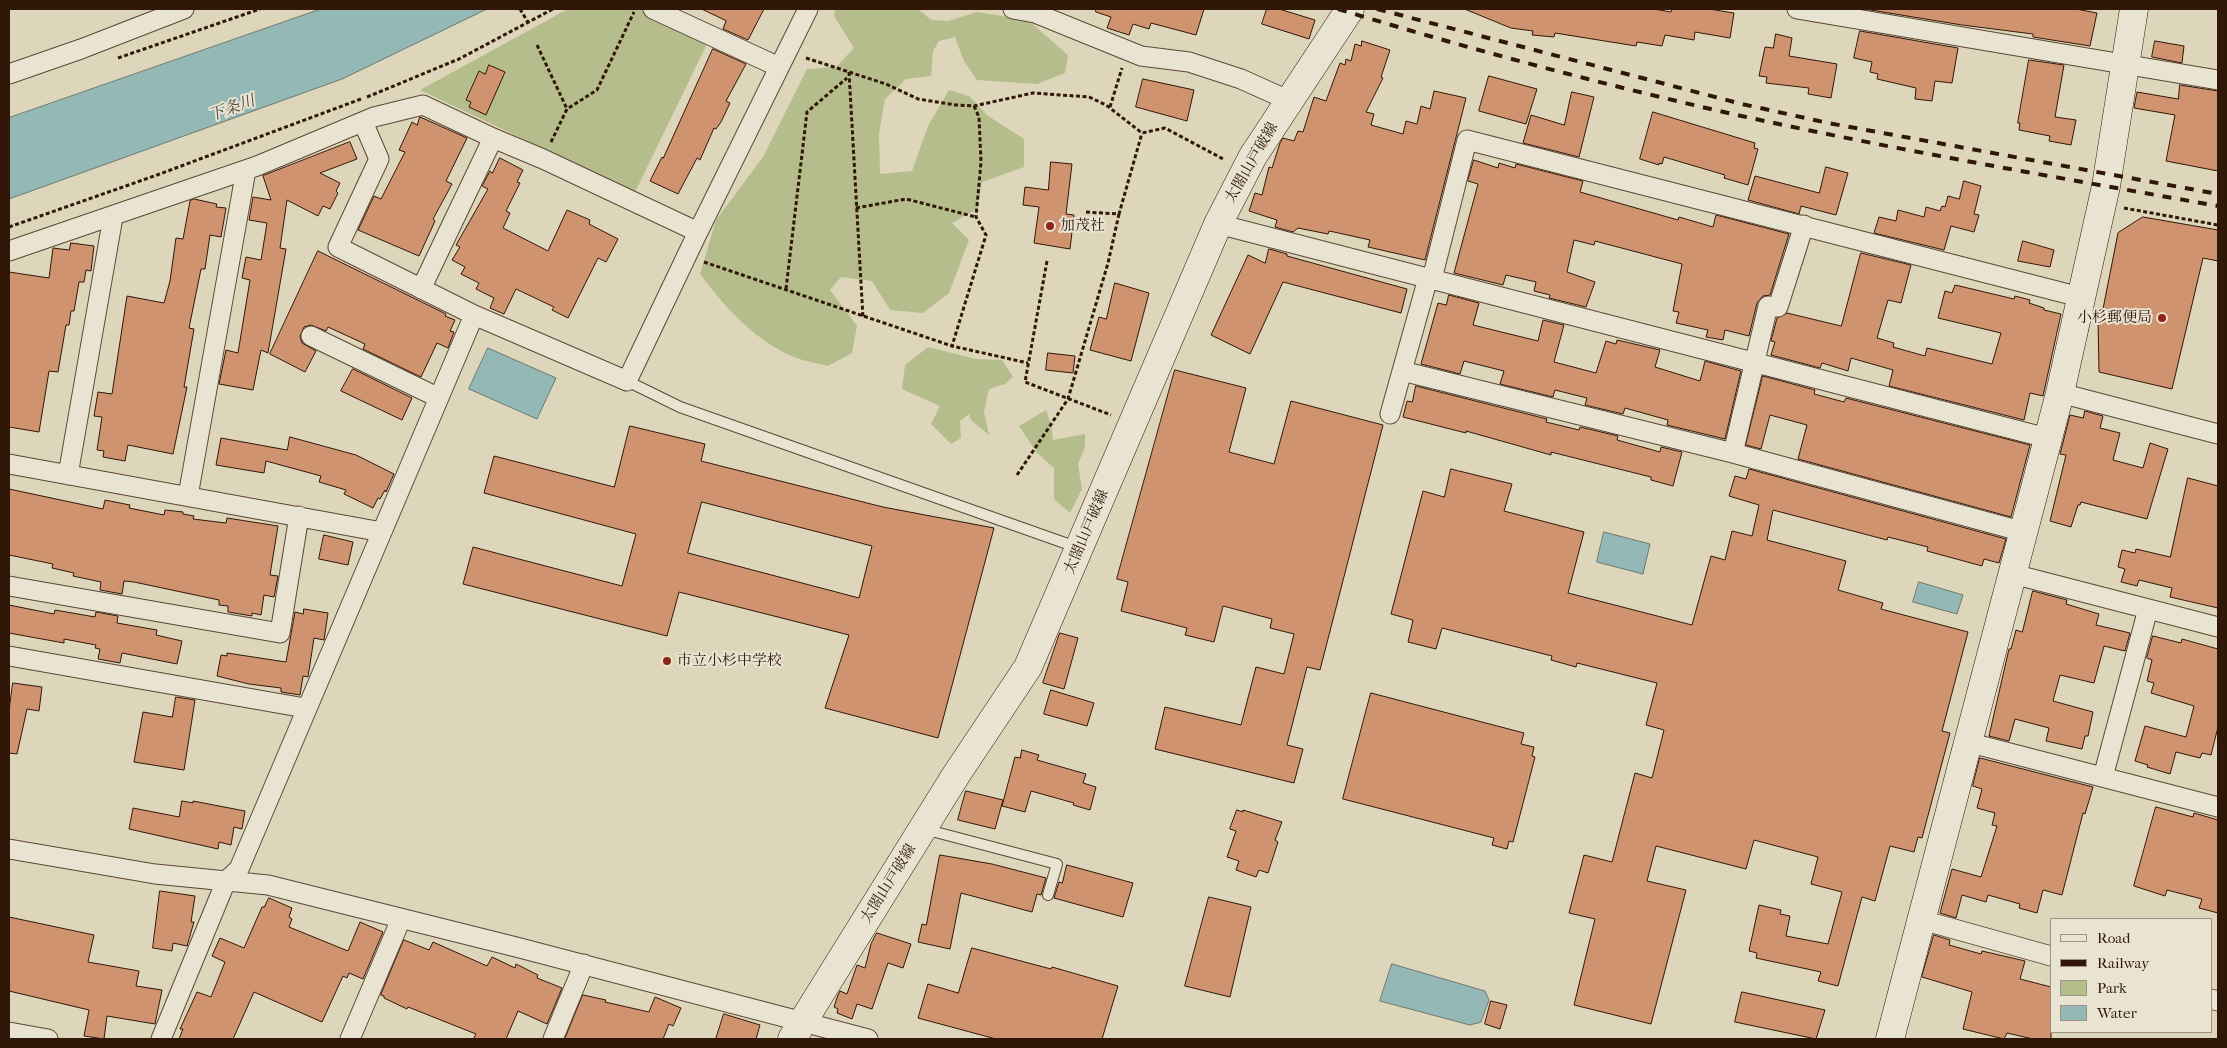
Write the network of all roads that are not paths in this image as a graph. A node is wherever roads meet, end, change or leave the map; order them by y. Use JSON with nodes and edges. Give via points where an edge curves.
{"nodes":[{"id":1,"x":184,"y":9,"type":"edge"},
{"id":2,"x":654,"y":9,"type":"edge"},
{"id":3,"x":808,"y":9,"type":"edge"},
{"id":4,"x":1013,"y":9,"type":"edge"},
{"id":5,"x":1350,"y":9,"type":"edge"},
{"id":6,"x":1796,"y":9,"type":"edge"},
{"id":7,"x":2134,"y":9,"type":"edge"},
{"id":8,"x":783,"y":59,"type":"junction"},
{"id":9,"x":2125,"y":64,"type":"junction"},
{"id":10,"x":9,"y":74,"type":"edge"},
{"id":11,"x":2218,"y":80,"type":"edge"},
{"id":12,"x":1290,"y":101,"type":"junction"},
{"id":13,"x":363,"y":122,"type":"junction"},
{"id":14,"x":493,"y":138,"type":"junction"},
{"id":15,"x":246,"y":170,"type":"junction"},
{"id":16,"x":113,"y":217,"type":"junction"},
{"id":17,"x":1218,"y":224,"type":"junction"},
{"id":18,"x":1804,"y":225,"type":"junction"},
{"id":19,"x":698,"y":232,"type":"junction"},
{"id":20,"x":9,"y":251,"type":"edge"},
{"id":21,"x":1430,"y":278,"type":"junction"},
{"id":22,"x":422,"y":289,"type":"junction"},
{"id":23,"x":2080,"y":297,"type":"junction"},
{"id":24,"x":474,"y":315,"type":"junction"},
{"id":25,"x":311,"y":336,"type":"dead end"},
{"id":26,"x":1753,"y":360,"type":"junction"},
{"id":27,"x":1402,"y":371,"type":"junction"},
{"id":28,"x":627,"y":381,"type":"junction"},
{"id":29,"x":2060,"y":393,"type":"junction"},
{"id":30,"x":437,"y":397,"type":"junction"},
{"id":31,"x":1390,"y":414,"type":"dead end"},
{"id":32,"x":2218,"y":434,"type":"edge"},
{"id":33,"x":2047,"y":438,"type":"junction"},
{"id":34,"x":1733,"y":453,"type":"junction"},
{"id":35,"x":9,"y":464,"type":"edge"},
{"id":36,"x":68,"y":475,"type":"junction"},
{"id":37,"x":188,"y":496,"type":"junction"},
{"id":38,"x":298,"y":516,"type":"junction"},
{"id":39,"x":382,"y":532,"type":"junction"},
{"id":40,"x":2024,"y":532,"type":"junction"},
{"id":41,"x":1080,"y":549,"type":"junction"},
{"id":42,"x":2013,"y":574,"type":"junction"},
{"id":43,"x":9,"y":586,"type":"edge"},
{"id":44,"x":2148,"y":608,"type":"junction"},
{"id":45,"x":2218,"y":627,"type":"edge"},
{"id":46,"x":9,"y":656,"type":"edge"},
{"id":47,"x":305,"y":708,"type":"junction"},
{"id":48,"x":1967,"y":742,"type":"junction"},
{"id":49,"x":2103,"y":777,"type":"junction"},
{"id":50,"x":2218,"y":807,"type":"edge"},
{"id":51,"x":924,"y":828,"type":"junction"},
{"id":52,"x":9,"y":849,"type":"edge"},
{"id":53,"x":226,"y":881,"type":"junction"},
{"id":54,"x":1048,"y":895,"type":"dead end"},
{"id":55,"x":401,"y":919,"type":"junction"},
{"id":56,"x":1922,"y":920,"type":"junction"},
{"id":57,"x":2050,"y":956,"type":"edge"},
{"id":58,"x":584,"y":964,"type":"junction"},
{"id":59,"x":798,"y":1031,"type":"edge"},
{"id":60,"x":9,"y":1032,"type":"edge"},
{"id":61,"x":48,"y":1039,"type":"edge"},
{"id":62,"x":161,"y":1039,"type":"edge"},
{"id":63,"x":350,"y":1039,"type":"edge"},
{"id":64,"x":553,"y":1039,"type":"edge"},
{"id":65,"x":868,"y":1039,"type":"edge"},
{"id":66,"x":1890,"y":1039,"type":"edge"}],
"edges":[{"from":1,"to":10,"type":"street"},
{"from":2,"to":8,"type":"street"},
{"from":3,"to":8,"type":"street"},
{"from":4,"to":12,"type":"street","via":[[1035,14],[1141,56],[1189,62],[1241,79]]},
{"from":5,"to":12,"type":"main road","name":"太閤山戸破線"},
{"from":6,"to":9,"type":"street"},
{"from":7,"to":9,"type":"main road"},
{"from":8,"to":19,"type":"street"},
{"from":9,"to":11,"type":"street"},
{"from":9,"to":23,"type":"main road","via":[[2101,205]]},
{"from":12,"to":17,"type":"main road","name":"太閤山戸破線","via":[[1246,171]]},
{"from":13,"to":14,"type":"street","via":[[423,105]]},
{"from":13,"to":15,"type":"street"},
{"from":13,"to":22,"type":"street","via":[[380,159],[338,247]]},
{"from":14,"to":19,"type":"street"},
{"from":14,"to":22,"type":"street"},
{"from":15,"to":16,"type":"street"},
{"from":15,"to":37,"type":"street"},
{"from":16,"to":20,"type":"street"},
{"from":16,"to":36,"type":"street"},
{"from":17,"to":21,"type":"street"},
{"from":17,"to":41,"type":"main road","name":"太閤山戸破線"},
{"from":18,"to":21,"type":"street","via":[[1467,140]]},
{"from":18,"to":23,"type":"street"},
{"from":18,"to":26,"type":"street","via":[[1778,306],[1768,306]]},
{"from":19,"to":28,"type":"street"},
{"from":21,"to":26,"type":"street"},
{"from":21,"to":27,"type":"street"},
{"from":22,"to":24,"type":"street"},
{"from":23,"to":29,"type":"main road"},
{"from":24,"to":28,"type":"street"},
{"from":24,"to":30,"type":"street"},
{"from":25,"to":30,"type":"street"},
{"from":26,"to":33,"type":"street"},
{"from":26,"to":34,"type":"street"},
{"from":27,"to":31,"type":"street"},
{"from":27,"to":34,"type":"street"},
{"from":28,"to":41,"type":"lane","via":[[680,407]]},
{"from":29,"to":32,"type":"street"},
{"from":29,"to":33,"type":"main road"},
{"from":30,"to":39,"type":"street"},
{"from":33,"to":40,"type":"main road"},
{"from":34,"to":40,"type":"street"},
{"from":35,"to":36,"type":"street"},
{"from":36,"to":37,"type":"street"},
{"from":37,"to":38,"type":"street"},
{"from":38,"to":39,"type":"street"},
{"from":38,"to":43,"type":"street","via":[[280,633]]},
{"from":39,"to":47,"type":"street"},
{"from":40,"to":42,"type":"main road"},
{"from":41,"to":51,"type":"main road","name":"太閤山戸破線","via":[[1028,667]]},
{"from":42,"to":44,"type":"street"},
{"from":42,"to":48,"type":"main road"},
{"from":44,"to":45,"type":"street"},
{"from":44,"to":49,"type":"street"},
{"from":46,"to":47,"type":"street"},
{"from":47,"to":53,"type":"street","via":[[238,869]]},
{"from":48,"to":49,"type":"street"},
{"from":48,"to":56,"type":"main road"},
{"from":49,"to":50,"type":"street"},
{"from":51,"to":54,"type":"lane","via":[[1057,864]]},
{"from":51,"to":59,"type":"main road","name":"太閤山戸破線"},
{"from":52,"to":53,"type":"street","via":[[155,874]]},
{"from":53,"to":55,"type":"street","via":[[268,885]]},
{"from":53,"to":62,"type":"street"},
{"from":55,"to":58,"type":"street"},
{"from":55,"to":63,"type":"street"},
{"from":56,"to":57,"type":"street"},
{"from":56,"to":66,"type":"main road"},
{"from":58,"to":59,"type":"street"},
{"from":58,"to":64,"type":"street"},
{"from":59,"to":65,"type":"street"},
{"from":60,"to":61,"type":"street"}]}
